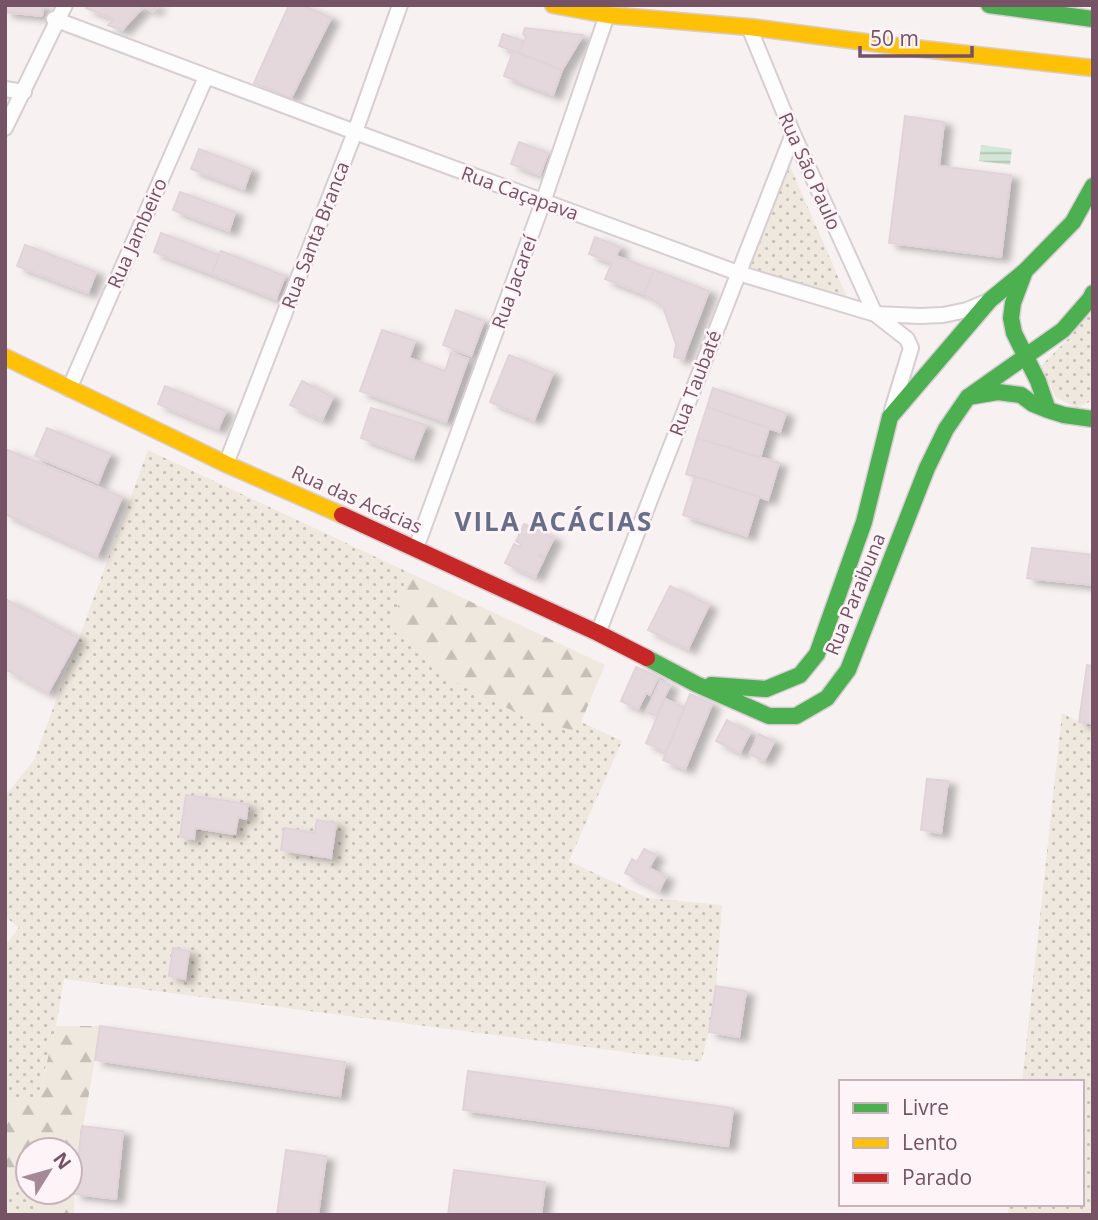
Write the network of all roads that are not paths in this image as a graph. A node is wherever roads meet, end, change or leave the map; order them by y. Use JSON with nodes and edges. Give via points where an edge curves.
{"nodes":[{"id":1,"x":65,"y":5,"type":"edge"},
{"id":2,"x":400,"y":5,"type":"edge"},
{"id":3,"x":553,"y":5,"type":"edge"},
{"id":4,"x":989,"y":5,"type":"edge"},
{"id":5,"x":607,"y":15,"type":"junction"},
{"id":6,"x":56,"y":17,"type":"edge"},
{"id":7,"x":1093,"y":19,"type":"edge"},
{"id":8,"x":749,"y":27,"type":"junction"},
{"id":9,"x":1093,"y":68,"type":"edge"},
{"id":10,"x":206,"y":77,"type":"junction"},
{"id":11,"x":5,"y":89,"type":"edge"},
{"id":12,"x":24,"y":92,"type":"junction"},
{"id":13,"x":5,"y":128,"type":"edge"},
{"id":14,"x":355,"y":132,"type":"junction"},
{"id":15,"x":793,"y":134,"type":"junction"},
{"id":16,"x":1093,"y":186,"type":"edge"},
{"id":17,"x":543,"y":202,"type":"junction"},
{"id":18,"x":1025,"y":271,"type":"junction"},
{"id":19,"x":738,"y":273,"type":"junction"},
{"id":20,"x":1093,"y":293,"type":"edge"},
{"id":21,"x":990,"y":300,"type":"junction"},
{"id":22,"x":875,"y":314,"type":"junction"},
{"id":23,"x":5,"y":357,"type":"edge"},
{"id":24,"x":1026,"y":357,"type":"junction"},
{"id":25,"x":5,"y":373,"type":"edge"},
{"id":26,"x":37,"y":373,"type":"junction"},
{"id":27,"x":69,"y":389,"type":"junction"},
{"id":28,"x":968,"y":397,"type":"junction"},
{"id":29,"x":1048,"y":410,"type":"junction"},
{"id":30,"x":890,"y":417,"type":"junction"},
{"id":31,"x":1093,"y":419,"type":"edge"},
{"id":32,"x":226,"y":464,"type":"junction"},
{"id":33,"x":416,"y":548,"type":"junction"},
{"id":34,"x":598,"y":633,"type":"junction"},
{"id":35,"x":696,"y":684,"type":"junction"}],
"edges":[{"from":1,"to":6,"type":"street"},
{"from":2,"to":14,"type":"street","name":"Rua Santa Branca"},
{"from":3,"to":5,"type":"main road"},
{"from":4,"to":7,"type":"main road"},
{"from":5,"to":8,"type":"main road"},
{"from":5,"to":17,"type":"street","name":"Rua Jacareí"},
{"from":6,"to":10,"type":"street","name":"Rua Caçapava"},
{"from":6,"to":12,"type":"street"},
{"from":8,"to":9,"type":"main road"},
{"from":8,"to":15,"type":"street","name":"Rua São Paulo"},
{"from":10,"to":14,"type":"street","name":"Rua Caçapava"},
{"from":10,"to":27,"type":"street","name":"Rua Jambeiro"},
{"from":11,"to":12,"type":"street"},
{"from":12,"to":13,"type":"street"},
{"from":14,"to":17,"type":"street","name":"Rua Caçapava"},
{"from":14,"to":32,"type":"street","name":"Rua Santa Branca"},
{"from":15,"to":19,"type":"street","name":"Rua Taubaté"},
{"from":15,"to":22,"type":"street","name":"Rua São Paulo"},
{"from":16,"to":18,"type":"main road","name":"Rua Paraibuna","via":[[1073,222]]},
{"from":17,"to":19,"type":"street","name":"Rua Caçapava"},
{"from":17,"to":33,"type":"street","name":"Rua Jacareí"},
{"from":18,"to":21,"type":"main road","name":"Rua Paraibuna"},
{"from":18,"to":24,"type":"main road","via":[[1011,318]]},
{"from":19,"to":22,"type":"street","name":"Rua Caçapava"},
{"from":19,"to":34,"type":"street","name":"Rua Taubaté"},
{"from":20,"to":24,"type":"main road","name":"Rua Paraibuna","via":[[1063,330]]},
{"from":21,"to":22,"type":"street","name":"Rua Caçapava","via":[[943,315]]},
{"from":21,"to":30,"type":"main road","name":"Rua Paraibuna"},
{"from":22,"to":30,"type":"street","name":"Rua Paraibuna","via":[[907,339],[911,348]]},
{"from":23,"to":26,"type":"main road","name":"Rua das Acácias"},
{"from":24,"to":28,"type":"main road","name":"Rua Paraibuna"},
{"from":24,"to":29,"type":"main road"},
{"from":25,"to":26,"type":"main road","name":"Rua das Acácias"},
{"from":26,"to":27,"type":"main road","name":"Rua das Acácias"},
{"from":27,"to":32,"type":"main road","name":"Rua das Acácias"},
{"from":28,"to":29,"type":"main road","via":[[998,392],[1021,395]]},
{"from":28,"to":35,"type":"main road","name":"Rua Paraibuna","via":[[928,468],[848,670],[827,698],[796,716],[769,716]]},
{"from":29,"to":31,"type":"main road"},
{"from":30,"to":35,"type":"main road","name":"Rua Paraibuna","via":[[864,522],[817,654],[800,675],[766,689]]},
{"from":32,"to":33,"type":"main road","name":"Rua das Acácias"},
{"from":33,"to":34,"type":"main road","name":"Rua das Acácias"},
{"from":34,"to":35,"type":"main road","name":"Rua das Acácias"}]}
